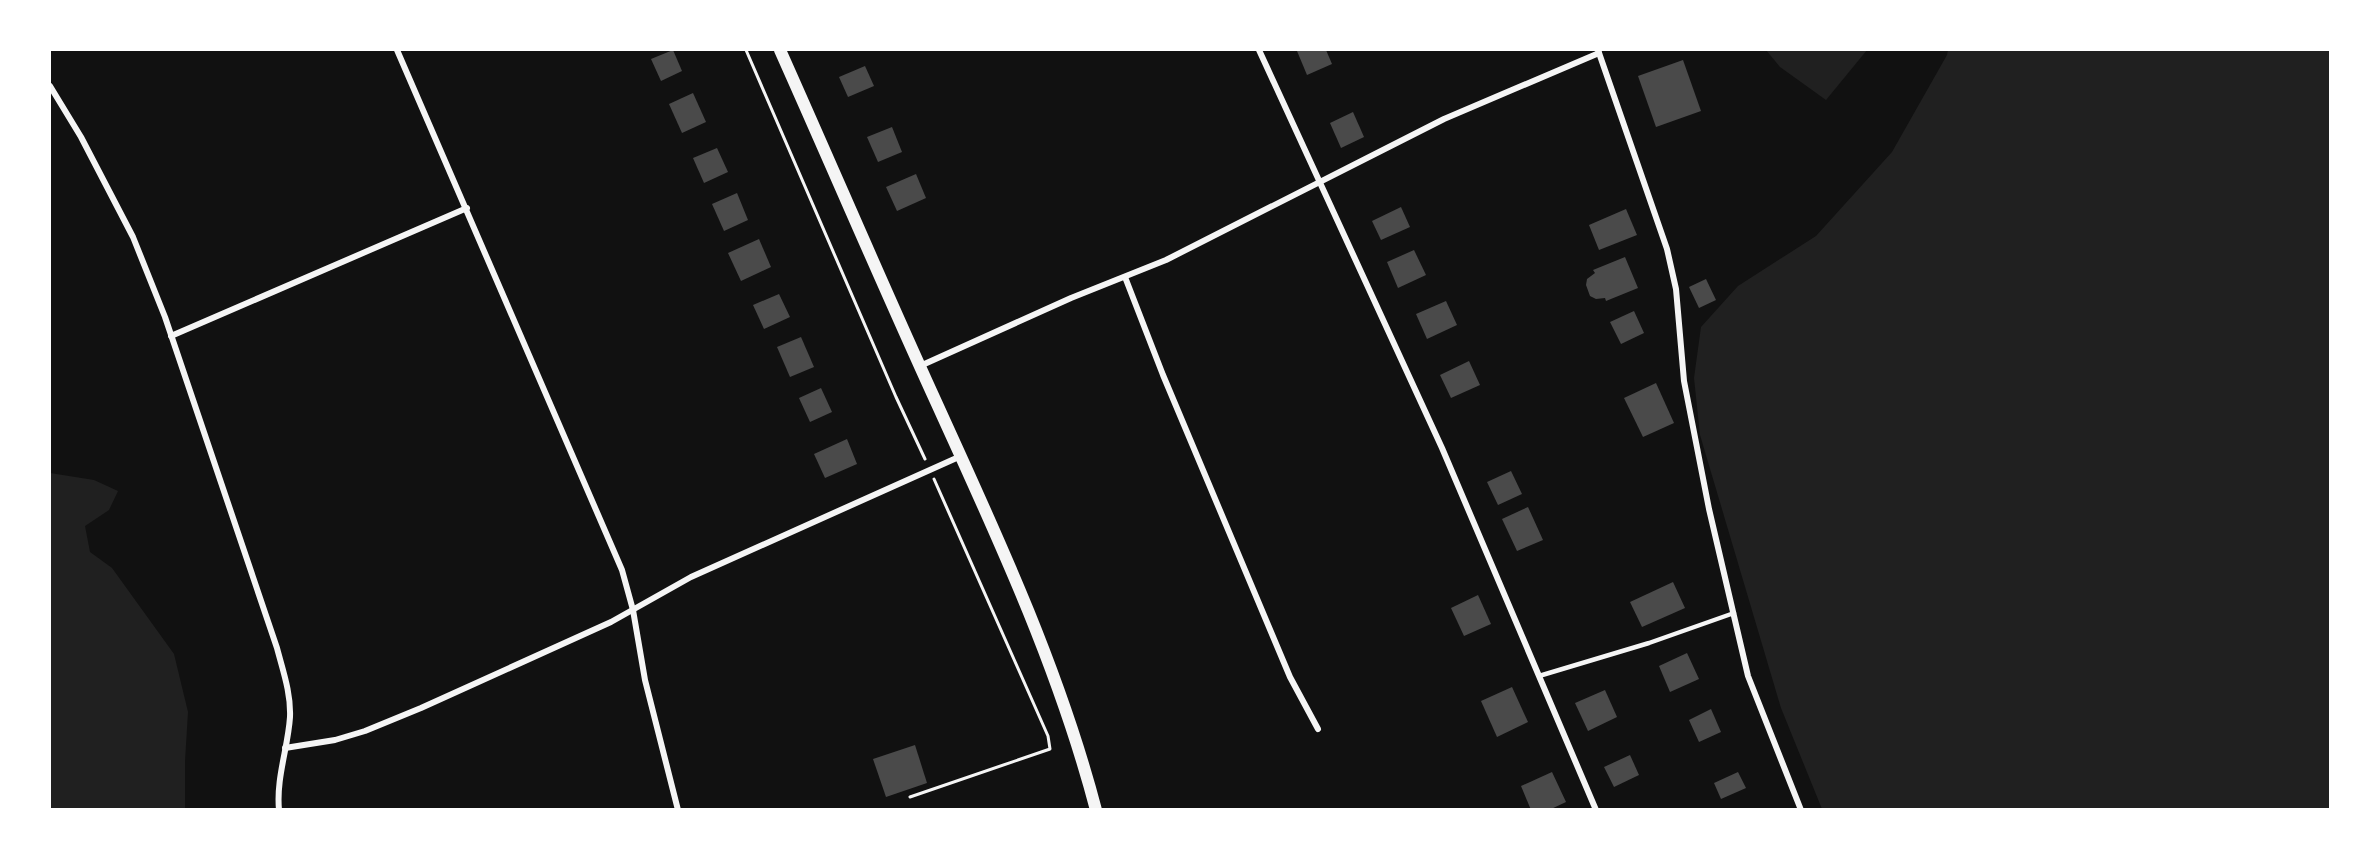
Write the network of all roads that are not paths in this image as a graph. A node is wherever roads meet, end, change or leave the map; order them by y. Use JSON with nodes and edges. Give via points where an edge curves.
{"nodes":[{"id":1,"x":397,"y":50,"type":"edge"},
{"id":2,"x":780,"y":50,"type":"edge"},
{"id":3,"x":1259,"y":50,"type":"edge"},
{"id":4,"x":1598,"y":51,"type":"edge"},
{"id":5,"x":50,"y":86,"type":"edge"},
{"id":6,"x":1320,"y":184,"type":"junction"},
{"id":7,"x":467,"y":208,"type":"junction"},
{"id":8,"x":1125,"y":277,"type":"junction"},
{"id":9,"x":171,"y":336,"type":"junction"},
{"id":10,"x":920,"y":366,"type":"junction"},
{"id":11,"x":961,"y":456,"type":"junction"},
{"id":12,"x":633,"y":610,"type":"junction"},
{"id":13,"x":1734,"y":613,"type":"junction"},
{"id":14,"x":1539,"y":676,"type":"junction"},
{"id":15,"x":1318,"y":729,"type":"dead end"},
{"id":16,"x":285,"y":748,"type":"junction"},
{"id":17,"x":279,"y":810,"type":"edge"},
{"id":18,"x":678,"y":810,"type":"edge"},
{"id":19,"x":1096,"y":810,"type":"edge"},
{"id":20,"x":1596,"y":810,"type":"edge"},
{"id":21,"x":1801,"y":810,"type":"edge"}],
"edges":[{"from":1,"to":7,"type":"street"},
{"from":2,"to":10,"type":"main road"},
{"from":3,"to":6,"type":"street"},
{"from":4,"to":6,"type":"street","via":[[1444,119]]},
{"from":4,"to":13,"type":"street","via":[[1669,259],[1676,289],[1684,381]]},
{"from":5,"to":9,"type":"street","via":[[133,237]]},
{"from":6,"to":8,"type":"street"},
{"from":6,"to":14,"type":"street","via":[[1442,448]]},
{"from":7,"to":9,"type":"street"},
{"from":7,"to":12,"type":"street","via":[[622,570]]},
{"from":8,"to":10,"type":"street"},
{"from":8,"to":15,"type":"street","via":[[1286,666]]},
{"from":9,"to":16,"type":"street","via":[[289,693]]},
{"from":10,"to":11,"type":"main road"},
{"from":11,"to":12,"type":"street","via":[[691,577]]},
{"from":11,"to":19,"type":"main road","via":[[1039,636],[1068,714]]},
{"from":12,"to":16,"type":"street","via":[[491,678],[365,732]]},
{"from":12,"to":18,"type":"street","via":[[645,680]]},
{"from":13,"to":14,"type":"lane"},
{"from":13,"to":21,"type":"street","via":[[1748,676]]},
{"from":14,"to":20,"type":"street"},
{"from":16,"to":17,"type":"street"}]}
